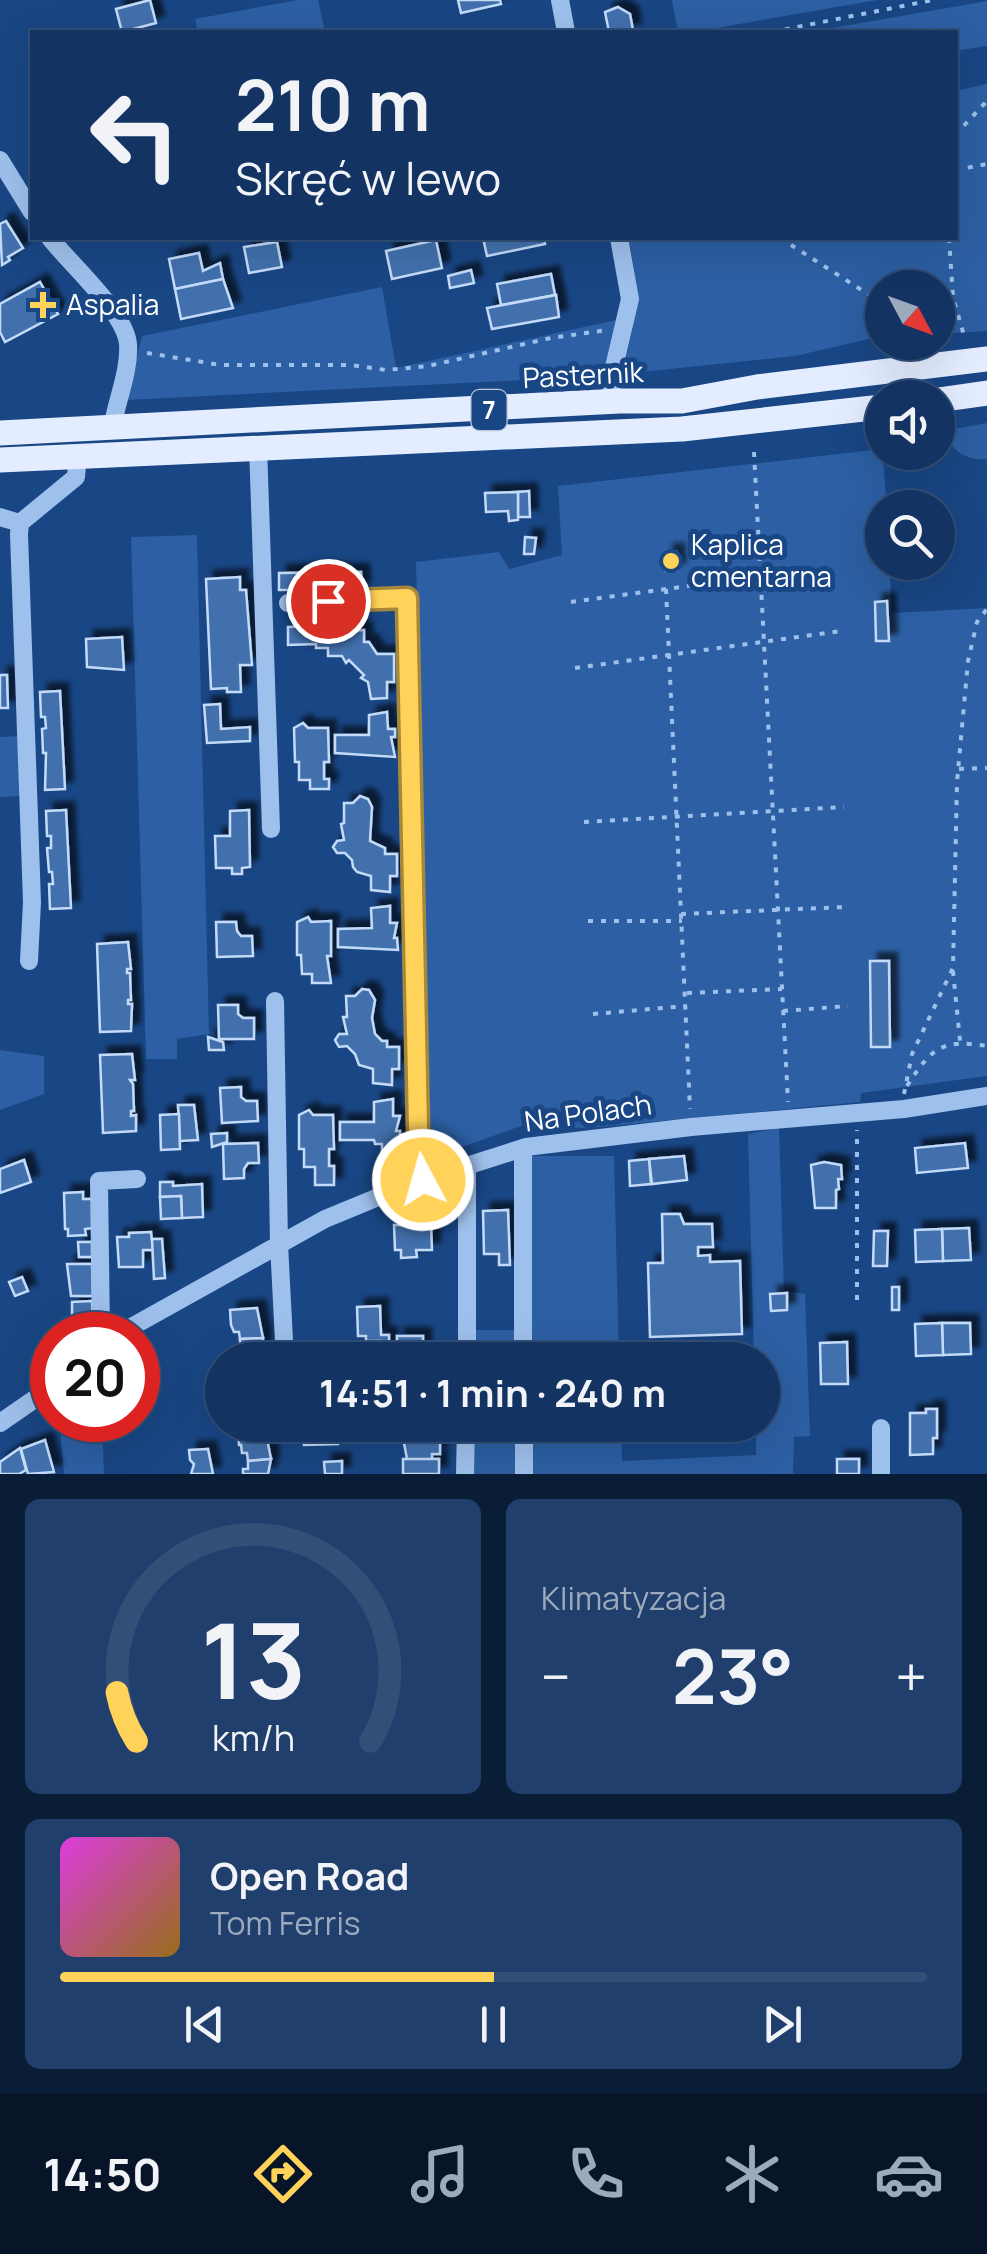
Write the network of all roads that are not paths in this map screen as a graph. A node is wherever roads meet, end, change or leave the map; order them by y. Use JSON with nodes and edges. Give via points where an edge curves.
{"nodes":[{"id":1,"x":560,"y":0,"type":"edge"},
{"id":2,"x":566,"y":30,"type":"edge"},
{"id":3,"x":0,"y":160,"type":"edge"},
{"id":4,"x":30,"y":209,"type":"edge"},
{"id":5,"x":52,"y":240,"type":"edge"},
{"id":6,"x":619,"y":240,"type":"edge"},
{"id":7,"x":987,"y":358,"type":"edge"},
{"id":8,"x":987,"y":393,"type":"edge"},
{"id":9,"x":955,"y":398,"type":"edge"},
{"id":10,"x":612,"y":402,"type":"junction"},
{"id":11,"x":865,"y":409,"type":"edge"},
{"id":12,"x":112,"y":429,"type":"junction"},
{"id":13,"x":0,"y":434,"type":"edge"},
{"id":14,"x":258,"y":446,"type":"junction"},
{"id":15,"x":78,"y":454,"type":"junction"},
{"id":16,"x":0,"y":460,"type":"edge"},
{"id":17,"x":0,"y":517,"type":"edge"},
{"id":18,"x":20,"y":523,"type":"junction"},
{"id":19,"x":288,"y":602,"type":"dead end"},
{"id":20,"x":272,"y":829,"type":"dead end"},
{"id":21,"x":30,"y":961,"type":"dead end"},
{"id":22,"x":275,"y":1002,"type":"dead end"},
{"id":23,"x":987,"y":1096,"type":"edge"},
{"id":24,"x":522,"y":1148,"type":"junction"},
{"id":25,"x":467,"y":1168,"type":"junction"},
{"id":26,"x":136,"y":1178,"type":"dead end"},
{"id":27,"x":423,"y":1180,"type":"junction"},
{"id":28,"x":279,"y":1244,"type":"junction"},
{"id":29,"x":101,"y":1312,"type":"edge"},
{"id":30,"x":159,"y":1312,"type":"edge"},
{"id":31,"x":284,"y":1342,"type":"edge"},
{"id":32,"x":467,"y":1342,"type":"edge"},
{"id":33,"x":524,"y":1342,"type":"edge"},
{"id":34,"x":30,"y":1402,"type":"edge"},
{"id":35,"x":0,"y":1424,"type":"edge"},
{"id":36,"x":880,"y":1428,"type":"dead end"},
{"id":37,"x":466,"y":1442,"type":"edge"},
{"id":38,"x":524,"y":1442,"type":"edge"},
{"id":39,"x":465,"y":1474,"type":"edge"},
{"id":40,"x":524,"y":1474,"type":"edge"},
{"id":41,"x":881,"y":1474,"type":"edge"}],
"edges":[{"from":1,"to":2,"type":"street"},
{"from":3,"to":4,"type":"street"},
{"from":5,"to":12,"type":"street","via":[[125,331],[128,350]]},
{"from":6,"to":10,"type":"street","via":[[630,289]]},
{"from":7,"to":10,"type":"main road","name":"Pasternik","number":"7","via":[[682,401]]},
{"from":8,"to":9,"type":"main road"},
{"from":10,"to":12,"type":"main road","name":"Pasternik","number":"7"},
{"from":11,"to":14,"type":"main road","name":"Pasternik","number":"7","via":[[556,442]]},
{"from":12,"to":13,"type":"main road","name":"Pasternik","number":"7"},
{"from":14,"to":15,"type":"main road","name":"Pasternik","number":"7"},
{"from":14,"to":20,"type":"street"},
{"from":15,"to":16,"type":"main road","name":"Pasternik","number":"7"},
{"from":15,"to":18,"type":"street","via":[[76,477]]},
{"from":17,"to":18,"type":"street"},
{"from":18,"to":21,"type":"street"},
{"from":19,"to":27,"type":"street","via":[[407,598]]},
{"from":22,"to":28,"type":"street"},
{"from":23,"to":24,"type":"street","name":"Na Polach"},
{"from":24,"to":25,"type":"street","name":"Na Polach"},
{"from":24,"to":33,"type":"street"},
{"from":25,"to":27,"type":"street","name":"Na Polach"},
{"from":25,"to":32,"type":"street"},
{"from":26,"to":29,"type":"street","via":[[99,1181]]},
{"from":27,"to":28,"type":"street","name":"Na Polach"},
{"from":28,"to":30,"type":"street","name":"Na Polach"},
{"from":28,"to":31,"type":"street"},
{"from":34,"to":35,"type":"street"},
{"from":36,"to":41,"type":"street"},
{"from":37,"to":39,"type":"street"},
{"from":38,"to":40,"type":"street"}]}
